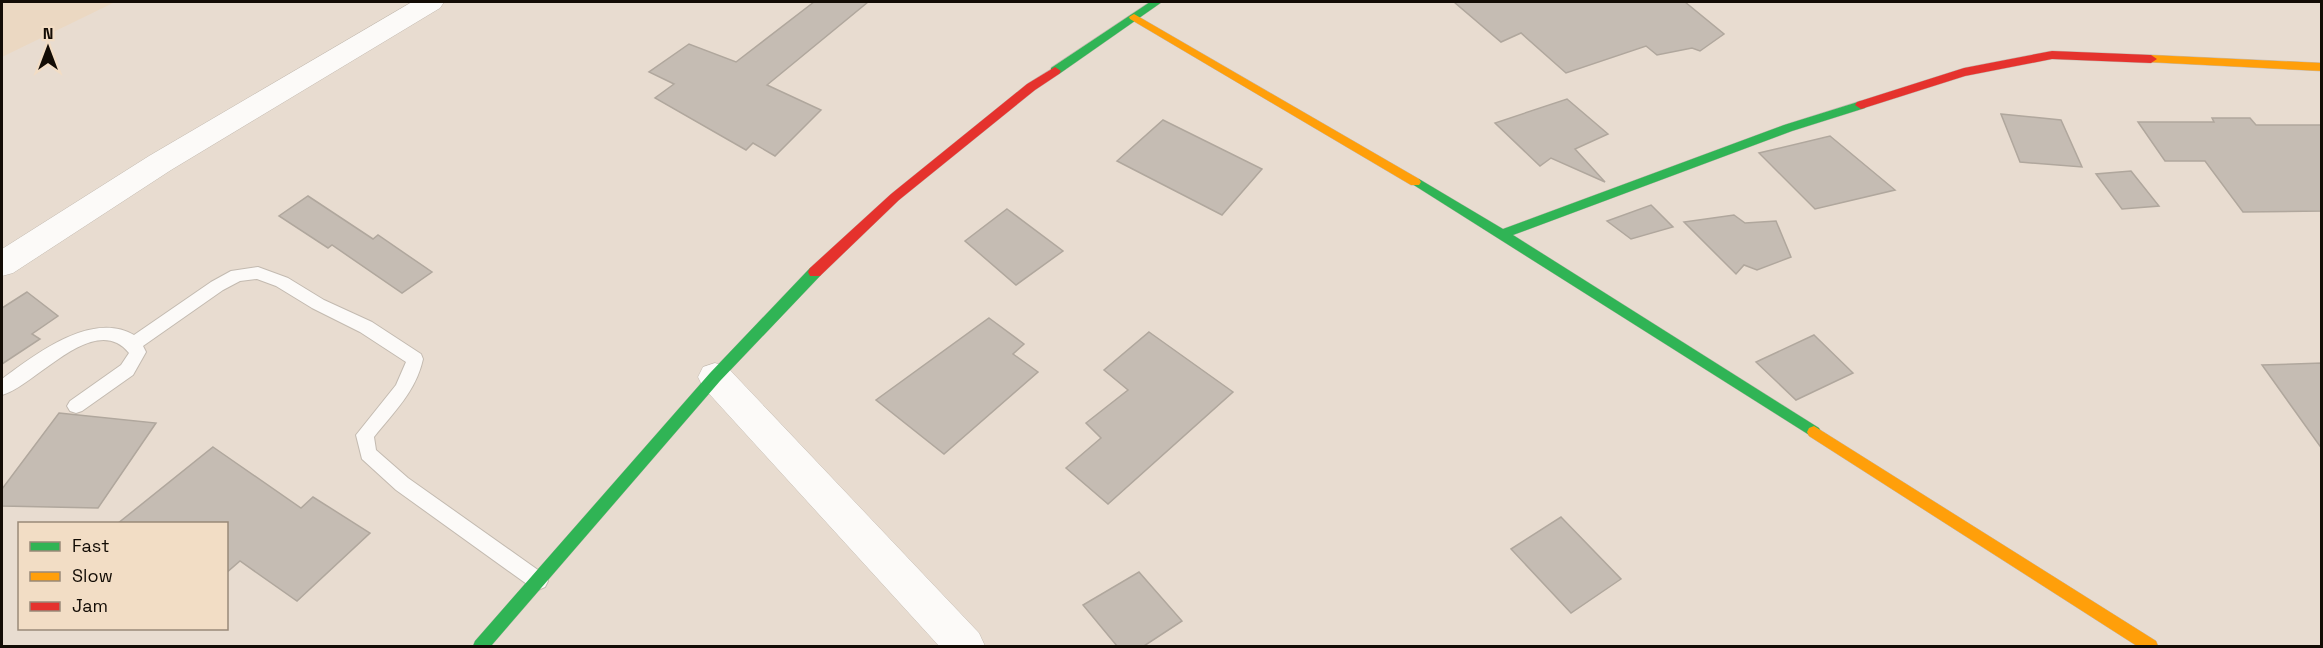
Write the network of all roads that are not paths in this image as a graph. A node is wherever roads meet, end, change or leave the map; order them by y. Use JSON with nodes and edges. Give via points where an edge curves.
{"nodes":[{"id":1,"x":431,"y":2,"type":"edge"},
{"id":2,"x":1158,"y":2,"type":"edge"},
{"id":3,"x":1134,"y":17,"type":"junction"},
{"id":4,"x":2322,"y":67,"type":"edge"},
{"id":5,"x":1502,"y":234,"type":"junction"},
{"id":6,"x":2,"y":264,"type":"edge"},
{"id":7,"x":134,"y":343,"type":"junction"},
{"id":8,"x":716,"y":377,"type":"junction"},
{"id":9,"x":2,"y":388,"type":"edge"},
{"id":10,"x":76,"y":406,"type":"dead end"},
{"id":11,"x":538,"y":581,"type":"junction"},
{"id":12,"x":481,"y":646,"type":"edge"},
{"id":13,"x":965,"y":646,"type":"edge"},
{"id":14,"x":2150,"y":646,"type":"edge"}],
"edges":[{"from":1,"to":6,"type":"street","via":[[160,163]]},
{"from":2,"to":3,"type":"street"},
{"from":3,"to":5,"type":"street"},
{"from":3,"to":8,"type":"street","via":[[1031,87],[895,197],[836,250]]},
{"from":4,"to":5,"type":"street","via":[[2052,55],[1964,72],[1788,128]]},
{"from":5,"to":14,"type":"street"},
{"from":7,"to":9,"type":"lane","via":[[109,333],[89,335],[56,351]]},
{"from":7,"to":10,"type":"lane","via":[[138,352],[127,370]]},
{"from":7,"to":11,"type":"lane","via":[[217,286],[237,275],[258,273],[395,343],[416,358],[413,375],[365,435],[368,454],[402,484]]},
{"from":8,"to":11,"type":"street"},
{"from":8,"to":13,"type":"street"},
{"from":11,"to":12,"type":"street"}]}
